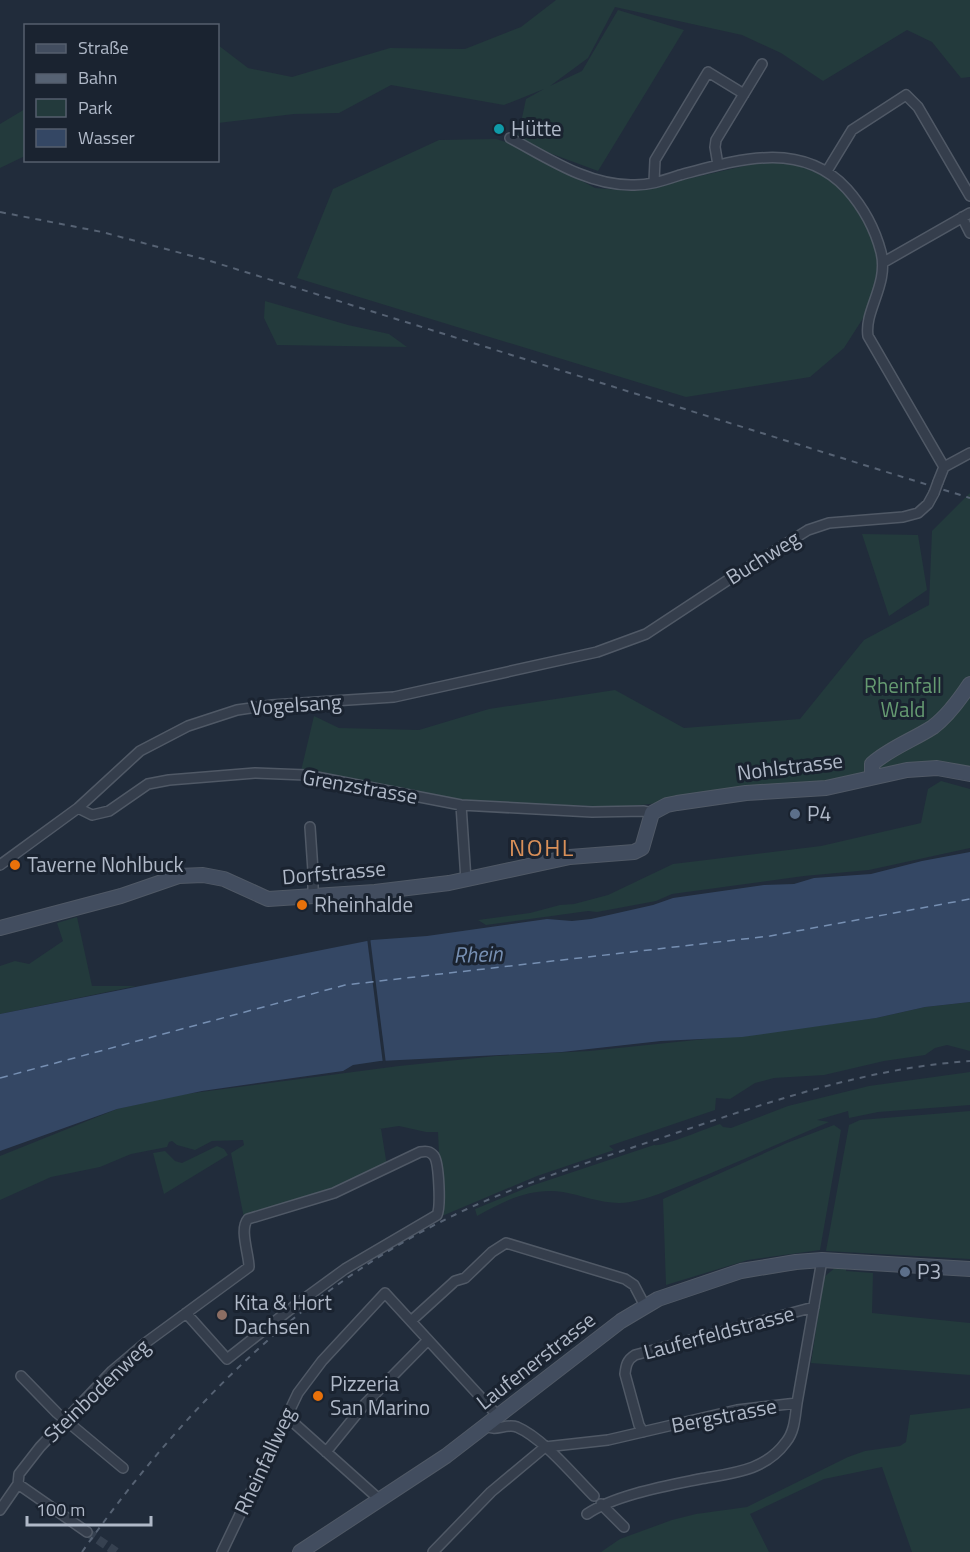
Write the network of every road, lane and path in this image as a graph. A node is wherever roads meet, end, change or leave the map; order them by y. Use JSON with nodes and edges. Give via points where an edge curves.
{"nodes":[{"id":1,"x":762,"y":64,"type":"dead end"},
{"id":2,"x":744,"y":94,"type":"junction"},
{"id":3,"x":510,"y":138,"type":"dead end"},
{"id":4,"x":718,"y":165,"type":"junction"},
{"id":5,"x":827,"y":171,"type":"junction"},
{"id":6,"x":654,"y":182,"type":"junction"},
{"id":7,"x":970,"y":196,"type":"edge"},
{"id":8,"x":966,"y":215,"type":"edge"},
{"id":9,"x":970,"y":233,"type":"edge"},
{"id":10,"x":884,"y":262,"type":"junction"},
{"id":11,"x":970,"y":453,"type":"edge"},
{"id":12,"x":944,"y":467,"type":"junction"},
{"id":13,"x":541,"y":665,"type":"joint"},
{"id":14,"x":970,"y":684,"type":"edge"},
{"id":15,"x":970,"y":774,"type":"edge"},
{"id":16,"x":872,"y":777,"type":"junction"},
{"id":17,"x":461,"y":805,"type":"junction"},
{"id":18,"x":78,"y":808,"type":"junction"},
{"id":19,"x":652,"y":813,"type":"junction"},
{"id":20,"x":310,"y":827,"type":"dead end"},
{"id":21,"x":0,"y":865,"type":"edge"},
{"id":22,"x":466,"y":880,"type":"junction"},
{"id":23,"x":313,"y":896,"type":"junction"},
{"id":24,"x":0,"y":928,"type":"edge"},
{"id":25,"x":822,"y":1260,"type":"junction"},
{"id":26,"x":970,"y":1269,"type":"edge"},
{"id":27,"x":645,"y":1306,"type":"junction"},
{"id":28,"x":814,"y":1308,"type":"junction"},
{"id":29,"x":186,"y":1313,"type":"junction"},
{"id":30,"x":411,"y":1321,"type":"junction"},
{"id":31,"x":428,"y":1340,"type":"junction"},
{"id":32,"x":21,"y":1376,"type":"dead end"},
{"id":33,"x":797,"y":1403,"type":"junction"},
{"id":34,"x":285,"y":1416,"type":"junction"},
{"id":35,"x":498,"y":1416,"type":"junction"},
{"id":36,"x":65,"y":1419,"type":"junction"},
{"id":37,"x":486,"y":1426,"type":"junction"},
{"id":38,"x":643,"y":1432,"type":"junction"},
{"id":39,"x":545,"y":1447,"type":"junction"},
{"id":40,"x":326,"y":1452,"type":"junction"},
{"id":41,"x":123,"y":1468,"type":"dead end"},
{"id":42,"x":18,"y":1484,"type":"junction"},
{"id":43,"x":594,"y":1496,"type":"dead end"},
{"id":44,"x":380,"y":1500,"type":"junction"},
{"id":45,"x":601,"y":1504,"type":"junction"},
{"id":46,"x":0,"y":1510,"type":"edge"},
{"id":47,"x":586,"y":1514,"type":"dead end"},
{"id":48,"x":624,"y":1527,"type":"dead end"},
{"id":49,"x":87,"y":1532,"type":"tunnel mouth"},
{"id":50,"x":222,"y":1552,"type":"edge"},
{"id":51,"x":300,"y":1552,"type":"edge"},
{"id":52,"x":433,"y":1552,"type":"edge"}],
"edges":[{"from":1,"to":2,"type":"street"},
{"from":2,"to":4,"type":"street","via":[[716,140]]},
{"from":2,"to":6,"type":"street","via":[[708,72],[655,160]]},
{"from":3,"to":6,"type":"street","via":[[596,181],[632,185]]},
{"from":4,"to":5,"type":"street","via":[[770,157],[797,160]]},
{"from":4,"to":6,"type":"street"},
{"from":5,"to":7,"type":"street","via":[[852,130],[906,95],[918,107]]},
{"from":5,"to":10,"type":"street","via":[[850,192],[872,226]]},
{"from":8,"to":9,"type":"street"},
{"from":8,"to":10,"type":"street"},
{"from":10,"to":12,"type":"street","via":[[868,336]]},
{"from":11,"to":12,"type":"street"},
{"from":12,"to":13,"type":"street","name":"Buchweg","bridge":true,"via":[[928,504],[918,513],[829,523],[808,530],[646,634],[597,652]]},
{"from":13,"to":18,"type":"street","name":"Vogelsang","via":[[394,697],[237,710],[188,726],[140,751]]},
{"from":14,"to":16,"type":"street","via":[[935,725],[872,764]]},
{"from":15,"to":16,"type":"street","name":"Nohlstrasse","via":[[926,768]]},
{"from":16,"to":19,"type":"street","name":"Nohlstrasse","via":[[826,788],[746,793],[667,805]]},
{"from":17,"to":18,"type":"street","name":"Grenzstrasse","via":[[306,775],[255,774],[158,782],[140,788],[109,811],[92,815]]},
{"from":17,"to":19,"type":"street","name":"Grenzstrasse"},
{"from":17,"to":22,"type":"street"},
{"from":18,"to":21,"type":"street","name":"Vogelsang"},
{"from":19,"to":22,"type":"street","name":"Dorfstrasse","via":[[645,841],[638,851],[545,861]]},
{"from":20,"to":23,"type":"street"},
{"from":22,"to":23,"type":"street","name":"Dorfstrasse"},
{"from":23,"to":24,"type":"street","name":"Dorfstrasse","via":[[268,899],[224,879],[179,876],[121,896]]},
{"from":25,"to":26,"type":"street","name":"Laufenerstrasse"},
{"from":25,"to":27,"type":"street","name":"Laufenerstrasse","via":[[764,1266]]},
{"from":25,"to":28,"type":"street","name":"Bergstrasse"},
{"from":27,"to":30,"type":"street","via":[[634,1285],[625,1279],[506,1243]]},
{"from":27,"to":35,"type":"street","name":"Laufenerstrasse"},
{"from":28,"to":33,"type":"street","name":"Bergstrasse"},
{"from":28,"to":38,"type":"street","name":"Lauferfeldstrasse","via":[[629,1359],[625,1374]]},
{"from":29,"to":29,"type":"street","name":"Steinbodenweg","via":[[249,1267],[245,1223],[252,1217],[334,1193],[420,1152],[430,1152],[435,1158],[437,1215],[345,1269],[227,1359]]},
{"from":29,"to":36,"type":"street","name":"Steinbodenweg","via":[[124,1360]]},
{"from":30,"to":31,"type":"street"},
{"from":30,"to":34,"type":"street","name":"Rheinfallweg","via":[[385,1293],[317,1368]]},
{"from":31,"to":35,"type":"street"},
{"from":31,"to":40,"type":"street","via":[[365,1404]]},
{"from":32,"to":36,"type":"street"},
{"from":33,"to":38,"type":"street","name":"Bergstrasse","via":[[737,1410]]},
{"from":33,"to":45,"type":"street","via":[[788,1441],[764,1462],[740,1472]]},
{"from":34,"to":40,"type":"street"},
{"from":34,"to":50,"type":"street","name":"Rheinfallweg"},
{"from":35,"to":37,"type":"street","name":"Laufenerstrasse"},
{"from":36,"to":41,"type":"street"},
{"from":36,"to":42,"type":"street","name":"Steinbodenweg","via":[[18,1474]]},
{"from":37,"to":39,"type":"street","via":[[516,1427]]},
{"from":37,"to":44,"type":"street","name":"Laufenerstrasse"},
{"from":38,"to":39,"type":"street","name":"Bergstrasse"},
{"from":39,"to":43,"type":"street"},
{"from":39,"to":52,"type":"street","via":[[491,1492]]},
{"from":40,"to":44,"type":"street"},
{"from":42,"to":46,"type":"street","name":"Steinbodenweg"},
{"from":42,"to":49,"type":"street"},
{"from":44,"to":51,"type":"street","name":"Laufenerstrasse"},
{"from":45,"to":47,"type":"street"},
{"from":45,"to":48,"type":"street"}]}
